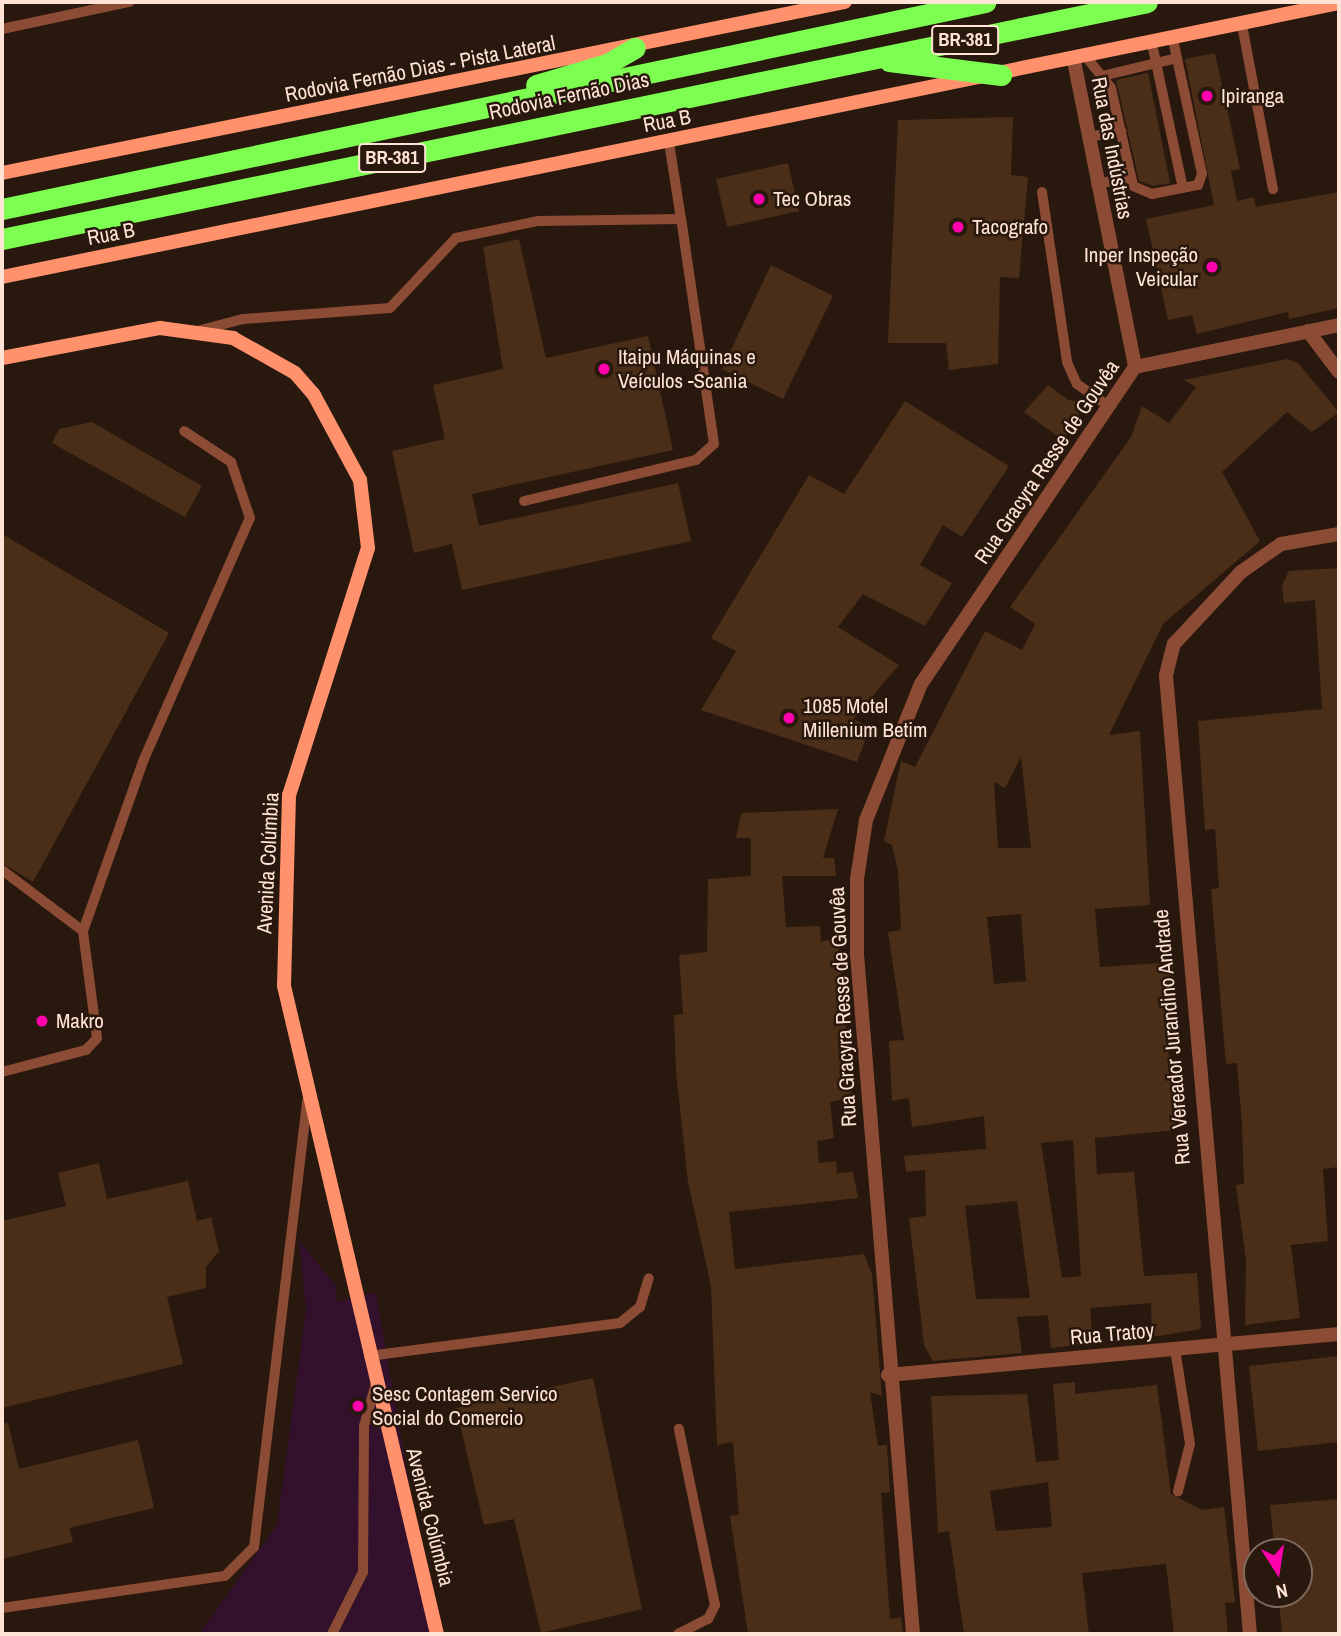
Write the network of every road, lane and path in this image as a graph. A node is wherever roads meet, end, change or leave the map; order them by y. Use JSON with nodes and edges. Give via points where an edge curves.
{"nodes":[{"id":1,"x":129,"y":2,"type":"edge"},
{"id":2,"x":845,"y":2,"type":"edge"},
{"id":3,"x":985,"y":2,"type":"edge"},
{"id":4,"x":1147,"y":2,"type":"edge"},
{"id":5,"x":1339,"y":3,"type":"edge"},
{"id":6,"x":1242,"y":25,"type":"junction"},
{"id":7,"x":2,"y":29,"type":"edge"},
{"id":8,"x":1173,"y":40,"type":"junction"},
{"id":9,"x":1152,"y":44,"type":"junction"},
{"id":10,"x":635,"y":48,"type":"junction"},
{"id":11,"x":1177,"y":58,"type":"junction"},
{"id":12,"x":873,"y":59,"type":"junction"},
{"id":13,"x":1081,"y":59,"type":"junction"},
{"id":14,"x":1156,"y":62,"type":"junction"},
{"id":15,"x":1001,"y":75,"type":"junction"},
{"id":16,"x":1102,"y":76,"type":"junction"},
{"id":17,"x":446,"y":117,"type":"junction"},
{"id":18,"x":1121,"y":131,"type":"junction"},
{"id":19,"x":1088,"y":137,"type":"junction"},
{"id":20,"x":669,"y":142,"type":"junction"},
{"id":21,"x":2,"y":173,"type":"edge"},
{"id":22,"x":1131,"y":177,"type":"junction"},
{"id":23,"x":1096,"y":184,"type":"junction"},
{"id":24,"x":1183,"y":188,"type":"junction"},
{"id":25,"x":1273,"y":189,"type":"dead end"},
{"id":26,"x":1042,"y":192,"type":"dead end"},
{"id":27,"x":2,"y":209,"type":"edge"},
{"id":28,"x":681,"y":219,"type":"junction"},
{"id":29,"x":2,"y":239,"type":"edge"},
{"id":30,"x":2,"y":277,"type":"edge"},
{"id":31,"x":1339,"y":325,"type":"edge"},
{"id":32,"x":194,"y":331,"type":"junction"},
{"id":33,"x":1308,"y":331,"type":"junction"},
{"id":34,"x":2,"y":358,"type":"edge"},
{"id":35,"x":1135,"y":367,"type":"junction"},
{"id":36,"x":1339,"y":372,"type":"edge"},
{"id":37,"x":1110,"y":407,"type":"junction"},
{"id":38,"x":184,"y":431,"type":"dead end"},
{"id":39,"x":524,"y":501,"type":"dead end"},
{"id":40,"x":1339,"y":534,"type":"edge"},
{"id":41,"x":2,"y":870,"type":"edge"},
{"id":42,"x":83,"y":931,"type":"junction"},
{"id":43,"x":2,"y":1072,"type":"edge"},
{"id":44,"x":307,"y":1100,"type":"junction"},
{"id":45,"x":649,"y":1278,"type":"dead end"},
{"id":46,"x":1339,"y":1334,"type":"edge"},
{"id":47,"x":1220,"y":1345,"type":"junction"},
{"id":48,"x":1175,"y":1349,"type":"junction"},
{"id":49,"x":369,"y":1356,"type":"junction"},
{"id":50,"x":888,"y":1375,"type":"junction"},
{"id":51,"x":376,"y":1383,"type":"junction"},
{"id":52,"x":679,"y":1429,"type":"dead end"},
{"id":53,"x":1178,"y":1491,"type":"dead end"},
{"id":54,"x":2,"y":1608,"type":"edge"},
{"id":55,"x":332,"y":1634,"type":"edge"},
{"id":56,"x":437,"y":1634,"type":"edge"},
{"id":57,"x":678,"y":1634,"type":"edge"},
{"id":58,"x":913,"y":1634,"type":"edge"},
{"id":59,"x":1250,"y":1634,"type":"edge"}],
"edges":[{"from":1,"to":7,"type":"lane"},
{"from":2,"to":10,"type":"street","name":"Rodovia Fernão Dias - Pista Lateral"},
{"from":3,"to":17,"type":"highway","name":"Rodovia Fernão Dias","number":"BR-381"},
{"from":4,"to":12,"type":"highway","name":"Rodovia Fernão Dias","number":"BR-381"},
{"from":5,"to":6,"type":"street","name":"Rua B"},
{"from":6,"to":8,"type":"street","name":"Rua B"},
{"from":6,"to":25,"type":"lane"},
{"from":8,"to":9,"type":"street","name":"Rua B"},
{"from":8,"to":11,"type":"lane"},
{"from":9,"to":13,"type":"street","name":"Rua B"},
{"from":9,"to":14,"type":"lane"},
{"from":10,"to":17,"type":"highway","via":[[607,64]]},
{"from":10,"to":21,"type":"street","name":"Rodovia Fernão Dias - Pista Lateral"},
{"from":11,"to":14,"type":"lane"},
{"from":11,"to":24,"type":"lane","via":[[1203,179]]},
{"from":12,"to":15,"type":"highway","number":"BR-381"},
{"from":12,"to":29,"type":"highway","name":"Rodovia Fernão Dias","number":"BR-381"},
{"from":13,"to":15,"type":"street","name":"Rua B"},
{"from":13,"to":16,"type":"lane"},
{"from":13,"to":19,"type":"street","name":"Rua das Indústrias"},
{"from":14,"to":16,"type":"lane"},
{"from":14,"to":24,"type":"lane"},
{"from":15,"to":20,"type":"street","name":"Rua B"},
{"from":16,"to":18,"type":"lane"},
{"from":17,"to":27,"type":"highway","name":"Rodovia Fernão Dias","number":"BR-381"},
{"from":18,"to":19,"type":"lane"},
{"from":18,"to":22,"type":"lane"},
{"from":19,"to":23,"type":"street","name":"Rua das Indústrias"},
{"from":20,"to":28,"type":"lane"},
{"from":20,"to":30,"type":"street","name":"Rua B"},
{"from":22,"to":23,"type":"lane"},
{"from":22,"to":24,"type":"lane","via":[[1139,192]]},
{"from":23,"to":35,"type":"street","name":"Rua das Indústrias"},
{"from":26,"to":37,"type":"lane","via":[[1067,362],[1077,384]]},
{"from":28,"to":32,"type":"lane","via":[[538,221],[456,238],[390,308],[243,319]]},
{"from":28,"to":39,"type":"lane","via":[[714,444],[696,460]]},
{"from":31,"to":33,"type":"street","name":"Rua Gracyra Resse de Gouvêa"},
{"from":32,"to":34,"type":"street","name":"Avenida Colúmbia","via":[[120,332]]},
{"from":32,"to":44,"type":"street","name":"Avenida Colúmbia","via":[[233,338],[295,373],[333,424],[366,502],[368,548],[289,795],[284,986]]},
{"from":33,"to":35,"type":"street","name":"Rua Gracyra Resse de Gouvêa"},
{"from":33,"to":36,"type":"street"},
{"from":35,"to":37,"type":"street","name":"Rua Gracyra Resse de Gouvêa"},
{"from":37,"to":50,"type":"street","name":"Rua Gracyra Resse de Gouvêa","via":[[920,684],[866,820],[857,879],[857,954]]},
{"from":38,"to":42,"type":"lane","via":[[231,462],[250,518],[144,759]]},
{"from":40,"to":47,"type":"street","name":"Rua Vereador Jurandino Andrade","via":[[1281,544],[1241,572],[1174,644],[1166,676]]},
{"from":41,"to":42,"type":"lane"},
{"from":42,"to":43,"type":"lane","via":[[97,1038],[86,1050]]},
{"from":44,"to":49,"type":"street","name":"Avenida Colúmbia"},
{"from":44,"to":54,"type":"lane","via":[[254,1547],[225,1576]]},
{"from":45,"to":49,"type":"lane","via":[[640,1307],[620,1322]]},
{"from":46,"to":47,"type":"street","name":"Rua Tratoy"},
{"from":47,"to":48,"type":"street","name":"Rua Tratoy"},
{"from":47,"to":59,"type":"street","name":"Rua Vereador Jurandino Andrade"},
{"from":48,"to":50,"type":"street","name":"Rua Tratoy"},
{"from":48,"to":53,"type":"lane","via":[[1190,1444]]},
{"from":49,"to":51,"type":"street","name":"Avenida Colúmbia"},
{"from":50,"to":58,"type":"street","name":"Rua Gracyra Resse de Gouvêa"},
{"from":51,"to":55,"type":"lane","via":[[364,1426],[363,1572]]},
{"from":51,"to":56,"type":"street","name":"Avenida Colúmbia"},
{"from":52,"to":57,"type":"lane","via":[[715,1605],[708,1619]]}]}
